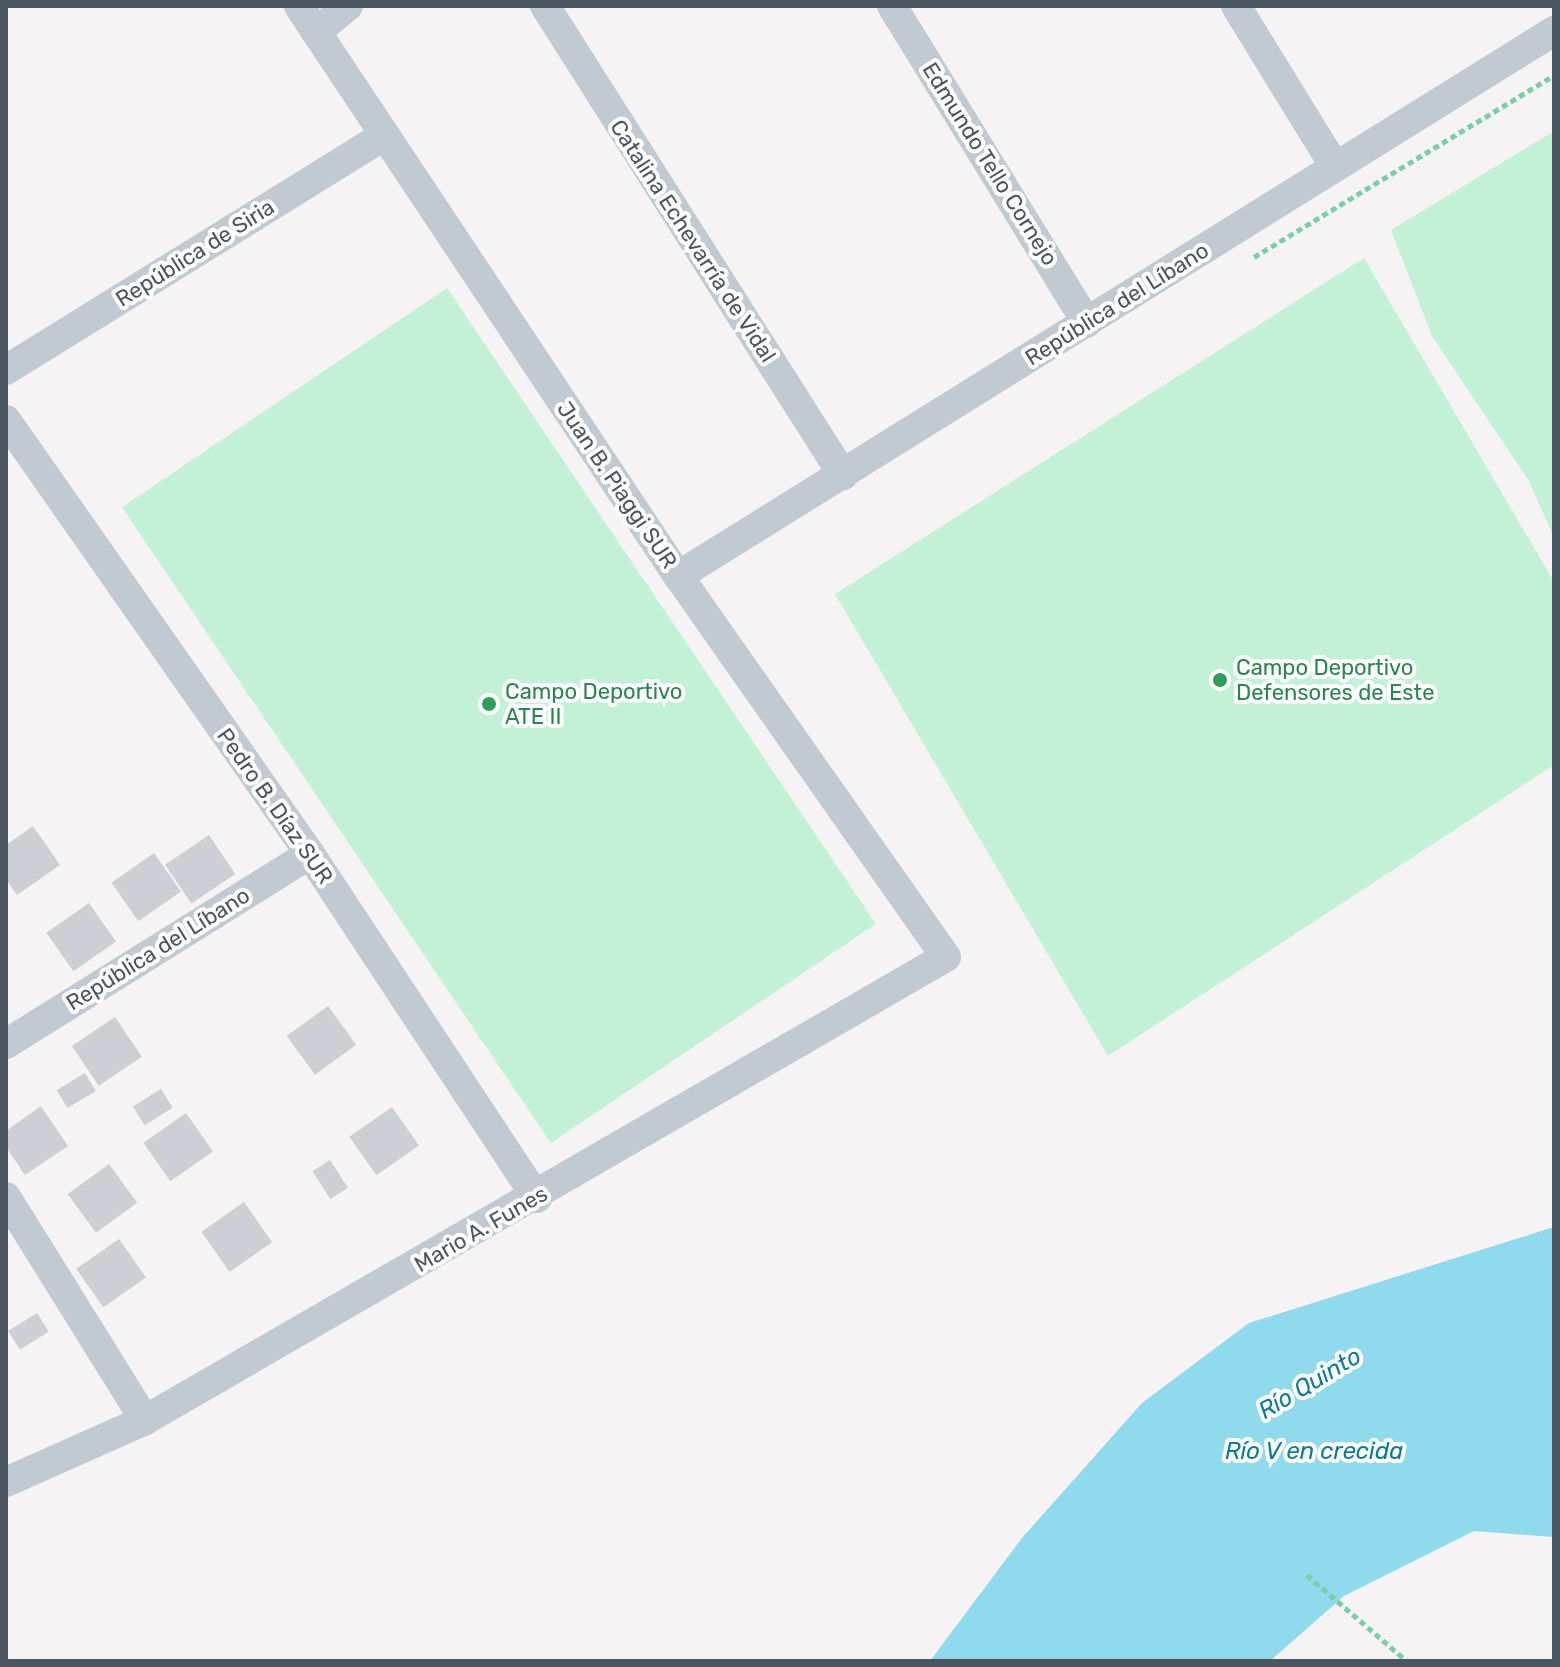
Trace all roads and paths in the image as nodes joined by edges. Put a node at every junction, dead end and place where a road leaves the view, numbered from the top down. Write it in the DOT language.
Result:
graph roads {
  1 [pos="299,6"];
  2 [pos="348,6"];
  3 [pos="545,6"];
  4 [pos="892,6"];
  5 [pos="1236,6"];
  6 [pos="1554,31"];
  7 [pos="316,32"];
  8 [pos="383,136"];
  9 [pos="1335,167"];
  10 [pos="1087,323"];
  11 [pos="6,370"];
  12 [pos="6,420"];
  13 [pos="843,475"];
  14 [pos="678,576"];
  15 [pos="310,854"];
  16 [pos="946,957"];
  17 [pos="6,1044"];
  18 [pos="6,1197"];
  19 [pos="537,1198"];
  20 [pos="145,1420"];
  21 [pos="6,1482"];
  22 [pos="1307,1575"];
  23 [pos="1407,1661"];
  1 -- 7 [label="street, Juan B. Piaggi SUR"];
  2 -- 7 [label="street"];
  3 -- 13 [label="street, Catalina Echevarría de Vidal"];
  4 -- 10 [label="street, Edmundo Tello Cornejo"];
  5 -- 9 [label="street"];
  6 -- 9 [label="street, República del Líbano"];
  7 -- 8 [label="street, Juan B. Piaggi SUR"];
  8 -- 11 [label="street, República de Siria"];
  8 -- 14 [label="street, Juan B. Piaggi SUR"];
  9 -- 10 [label="street, República del Líbano"];
  10 -- 13 [label="street, República del Líbano"];
  12 -- 15 [label="street, Pedro B. Díaz SUR"];
  13 -- 14 [label="street, República del Líbano"];
  14 -- 16 [label="street, Juan B. Piaggi SUR"];
  15 -- 17 [label="street, República del Líbano"];
  15 -- 19 [label="street, Pedro B. Díaz SUR"];
  16 -- 19 [label="street, Mario A. Funes"];
  18 -- 20 [label="street"];
  19 -- 20 [label="street, Mario A. Funes"];
  20 -- 21 [label="street, Mario A. Funes"];
  22 -- 23 [label="path"];
}
